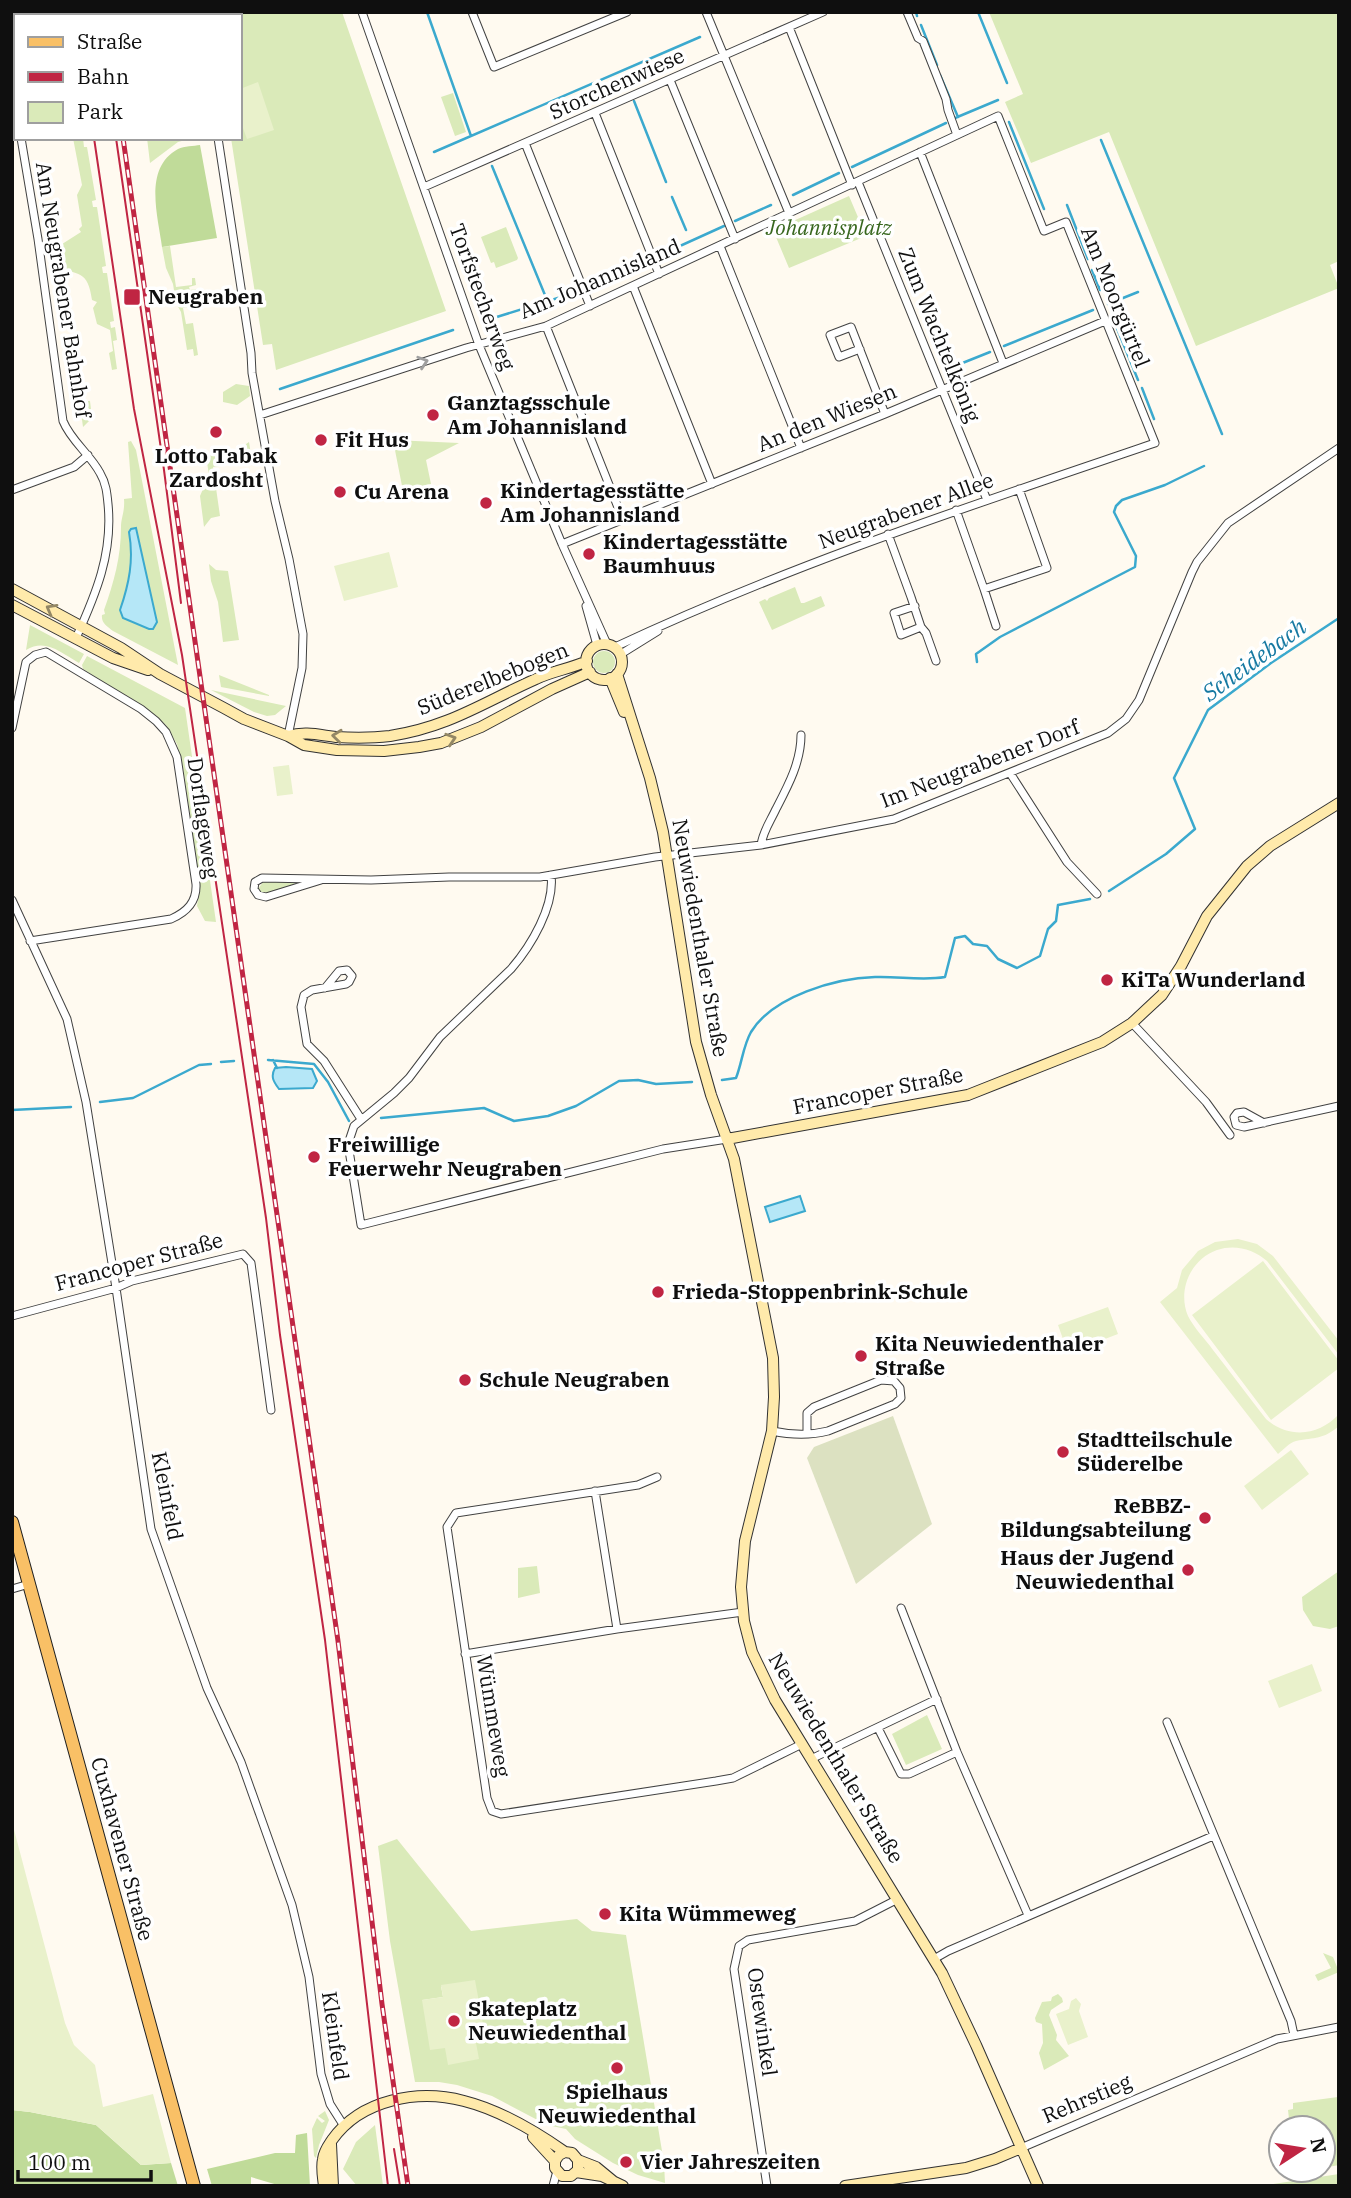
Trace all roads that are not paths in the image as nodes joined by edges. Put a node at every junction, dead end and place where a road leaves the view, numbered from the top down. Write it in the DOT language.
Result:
graph roads {
  1 [pos="362,12"];
  2 [pos="472,12"];
  3 [pos="627,12"];
  4 [pos="706,12"];
  5 [pos="823,12"];
  6 [pos="907,12"];
  7 [pos="789,27"];
  8 [pos="724,56"];
  9 [pos="670,80"];
  10 [pos="595,113"];
  11 [pos="957,135"];
  12 [pos="21,140"];
  13 [pos="218,140"];
  14 [pos="524,143"];
  15 [pos="920,152"];
  16 [pos="855,184"];
  17 [pos="424,187"];
  18 [pos="789,213"];
  19 [pos="736,239"];
  20 [pos="720,246"];
  21 [pos="659,274"];
  22 [pos="633,286"];
  23 [pos="590,306"];
  24 [pos="1105,321"];
  25 [pos="546,326"];
  26 [pos="479,345"];
  27 [pos="860,349"];
  28 [pos="1003,363"];
  29 [pos="942,390"];
  30 [pos="885,414"];
  31 [pos="260,415"];
  32 [pos="1155,443"];
  33 [pos="801,448"];
  34 [pos="1339,448"];
  35 [pos="88,455"];
  36 [pos="712,484"];
  37 [pos="1019,489"];
  38 [pos="12,490"];
  39 [pos="987,500"];
  40 [pos="956,510"];
  41 [pos="623,520"];
  42 [pos="888,534"];
  43 [pos="562,544"];
  44 [pos="12,589"];
  45 [pos="984,589"];
  46 [pos="12,605"];
  47 [pos="915,606"];
  48 [pos="81,626"];
  49 [pos="996,626"];
  50 [pos="922,627"];
  51 [pos="76,638"];
  52 [pos="610,648"];
  53 [pos="936,661"];
  54 [pos="588,666"];
  55 [pos="160,674"];
  56 [pos="614,676"];
  57 [pos="12,728"];
  58 [pos="801,735"];
  59 [pos="288,736"];
  60 [pos="1010,773"];
  61 [pos="1339,803"];
  62 [pos="761,845"];
  63 [pos="667,856"];
  64 [pos="551,875"];
  65 [pos="321,880"];
  66 [pos="1097,894"];
  67 [pos="12,900"];
  68 [pos="30,941"];
  69 [pos="325,988"];
  70 [pos="1132,1023"];
  71 [pos="1339,1106"];
  72 [pos="362,1119"];
  73 [pos="1264,1122"];
  74 [pos="1230,1135"];
  75 [pos="727,1139"];
  76 [pos="116,1288"];
  77 [pos="12,1316"];
  78 [pos="271,1410"];
  79 [pos="772,1430"];
  80 [pos="807,1434"];
  81 [pos="657,1477"];
  82 [pos="595,1491"];
  83 [pos="12,1522"];
  84 [pos="29,1584"];
  85 [pos="12,1588"];
  86 [pos="901,1608"];
  87 [pos="743,1612"];
  88 [pos="617,1629"];
  89 [pos="466,1654"];
  90 [pos="937,1699"];
  91 [pos="1167,1721"];
  92 [pos="878,1728"];
  93 [pos="802,1744"];
  94 [pos="957,1752"];
  95 [pos="811,1759"];
  96 [pos="1213,1836"];
  97 [pos="898,1899"];
  98 [pos="1028,1915"];
  99 [pos="934,1959"];
  100 [pos="1339,2027"];
  101 [pos="1294,2035"];
  102 [pos="344,2126"];
  103 [pos="527,2129"];
  104 [pos="331,2141"];
  105 [pos="1021,2148"];
  106 [pos="565,2152"];
  107 [pos="578,2160"];
  108 [pos="556,2166"];
  109 [pos="569,2178"];
  110 [pos="618,2183"];
  111 [pos="194,2186"];
  112 [pos="324,2186"];
  113 [pos="333,2186"];
  114 [pos="553,2186"];
  115 [pos="767,2186"];
  116 [pos="845,2186"];
  117 [pos="1038,2186"];
  1 -- 17 [label="street, Torfstecherweg"];
  2 -- 3 [label="street"];
  4 -- 8 [label="street"];
  5 -- 7 [label="street, Storchenwiese"];
  6 -- 11 [label="street"];
  7 -- 8 [label="street, Storchenwiese"];
  7 -- 16 [label="street, Zum Wachtelkönig"];
  8 -- 9 [label="street, Storchenwiese"];
  8 -- 18 [label="street"];
  9 -- 10 [label="street, Storchenwiese"];
  9 -- 19 [label="street"];
  10 -- 14 [label="street, Storchenwiese"];
  10 -- 21 [label="street"];
  11 -- 15 [label="street"];
  11 -- 24 [label="street, Am Moorgürtel"];
  12 -- 35 [label="street, Am Neugrabener Bahnhof"];
  13 -- 31 [label="street"];
  14 -- 17 [label="street, Storchenwiese"];
  14 -- 23 [label="street"];
  15 -- 16 [label="street"];
  15 -- 28 [label="street"];
  16 -- 18 [label="street"];
  16 -- 29 [label="street, Zum Wachtelkönig"];
  17 -- 26 [label="street, Torfstecherweg"];
  18 -- 19 [label="street, Am Johannisland"];
  19 -- 20 [label="street, Am Johannisland"];
  20 -- 21 [label="street, Am Johannisland"];
  20 -- 33 [label="street"];
  21 -- 22 [label="street, Am Johannisland"];
  22 -- 23 [label="street, Am Johannisland"];
  22 -- 36 [label="street"];
  23 -- 25 [label="street, Am Johannisland"];
  24 -- 28 [label="street, An den Wiesen"];
  24 -- 32 [label="street, Am Moorgürtel"];
  25 -- 26 [label="street, Am Johannisland"];
  25 -- 41 [label="street"];
  31 -- 26 [label="street, Am Johannisland, one-way"];
  26 -- 43 [label="street, Torfstecherweg"];
  27 -- 27 [label="street"];
  27 -- 30 [label="street"];
  28 -- 29 [label="street, An den Wiesen"];
  29 -- 30 [label="street, An den Wiesen"];
  29 -- 39 [label="street, Zum Wachtelkönig"];
  30 -- 33 [label="street, An den Wiesen"];
  31 -- 59 [label="street"];
  32 -- 37 [label="street, Neugrabener Allee"];
  33 -- 36 [label="street, An den Wiesen"];
  34 -- 60 [label="street, Im Neugrabener Dorf"];
  35 -- 38 [label="street"];
  35 -- 48 [label="street, Am Neugrabener Bahnhof"];
  36 -- 41 [label="street, An den Wiesen"];
  37 -- 39 [label="street, Neugrabener Allee"];
  37 -- 45 [label="street"];
  39 -- 40 [label="street, Neugrabener Allee"];
  40 -- 42 [label="street, Neugrabener Allee"];
  40 -- 45 [label="street"];
  41 -- 43 [label="street, An den Wiesen"];
  42 -- 47 [label="street"];
  42 -- 52 [label="street, Neugrabener Allee"];
  43 -- 52 [label="street, Torfstecherweg"];
  48 -- 44 [label="main road, Süderelbebogen, one-way"];
  45 -- 49 [label="street"];
  46 -- 51 [label="main road, Süderelbebogen"];
  47 -- 50 [label="street"];
  47 -- 50 [label="street"];
  48 -- 51 [label="street, Am Neugrabener Bahnhof"];
  48 -- 55 [label="main road, Süderelbebogen"];
  50 -- 53 [label="street"];
  51 -- 55 [label="main road, Süderelbebogen"];
  52 -- 54 [label="main road, Süderelbebogen"];
  52 -- 56 [label="main road"];
  54 -- 56 [label="main road, Süderelbebogen"];
  54 -- 59 [label="main road, Süderelbebogen, one-way"];
  59 -- 54 [label="main road, Süderelbebogen, one-way"];
  55 -- 59 [label="main road, Süderelbebogen"];
  56 -- 63 [label="main road, Neuwiedenthaler Straße"];
  57 -- 68 [label="street, Dorflageweg"];
  58 -- 62 [label="street"];
  60 -- 62 [label="street, Im Neugrabener Dorf"];
  60 -- 66 [label="street"];
  61 -- 70 [label="main road, Francoper Straße"];
  62 -- 63 [label="street, Im Neugrabener Dorf"];
  63 -- 64 [label="street, Im Neugrabener Dorf"];
  63 -- 75 [label="main road, Neuwiedenthaler Straße"];
  64 -- 65 [label="street, Im Neugrabener Dorf"];
  64 -- 72 [label="street"];
  65 -- 65 [label="street, Im Neugrabener Dorf"];
  67 -- 68 [label="street, Kleinfeld"];
  68 -- 76 [label="street, Kleinfeld"];
  69 -- 72 [label="street"];
  70 -- 74 [label="street"];
  70 -- 75 [label="main road, Francoper Straße"];
  71 -- 73 [label="street"];
  72 -- 75 [label="street, Francoper Straße"];
  75 -- 79 [label="main road, Neuwiedenthaler Straße"];
  76 -- 77 [label="street, Francoper Straße"];
  76 -- 78 [label="street, Francoper Straße"];
  76 -- 102 [label="street, Kleinfeld"];
  79 -- 80 [label="street"];
  79 -- 87 [label="main road, Neuwiedenthaler Straße"];
  80 -- 80 [label="street"];
  81 -- 82 [label="street, Wümmeweg"];
  82 -- 88 [label="street"];
  82 -- 89 [label="street, Wümmeweg"];
  83 -- 84 [label="main road, Cuxhavener Straße"];
  84 -- 85 [label="street"];
  84 -- 111 [label="main road, Cuxhavener Straße"];
  86 -- 90 [label="street"];
  87 -- 88 [label="street"];
  87 -- 93 [label="main road, Neuwiedenthaler Straße"];
  88 -- 89 [label="street"];
  89 -- 93 [label="street, Wümmeweg"];
  90 -- 92 [label="street"];
  90 -- 94 [label="street"];
  91 -- 96 [label="street"];
  92 -- 94 [label="street"];
  92 -- 95 [label="street"];
  93 -- 95 [label="main road, Neuwiedenthaler Straße"];
  94 -- 98 [label="street"];
  95 -- 97 [label="main road, Neuwiedenthaler Straße"];
  96 -- 98 [label="street"];
  96 -- 101 [label="street"];
  97 -- 99 [label="main road, Neuwiedenthaler Straße"];
  97 -- 115 [label="street, Ostewinkel"];
  98 -- 99 [label="street"];
  99 -- 105 [label="main road, Neuwiedenthaler Straße"];
  100 -- 101 [label="street, Rehrstieg"];
  101 -- 105 [label="street, Rehrstieg"];
  102 -- 103 [label="main road"];
  102 -- 104 [label="main road"];
  103 -- 106 [label="main road"];
  103 -- 108 [label="main road"];
  104 -- 112 [label="main road"];
  104 -- 113 [label="main road"];
  105 -- 116 [label="main road, Rehrstieg"];
  105 -- 117 [label="main road, Neuwiedenthaler Straße"];
  106 -- 107 [label="main road"];
  106 -- 108 [label="main road"];
  107 -- 109 [label="main road"];
  107 -- 110 [label="main road"];
  108 -- 109 [label="main road"];
  108 -- 114 [label="street"];
  109 -- 110 [label="main road"];
}
